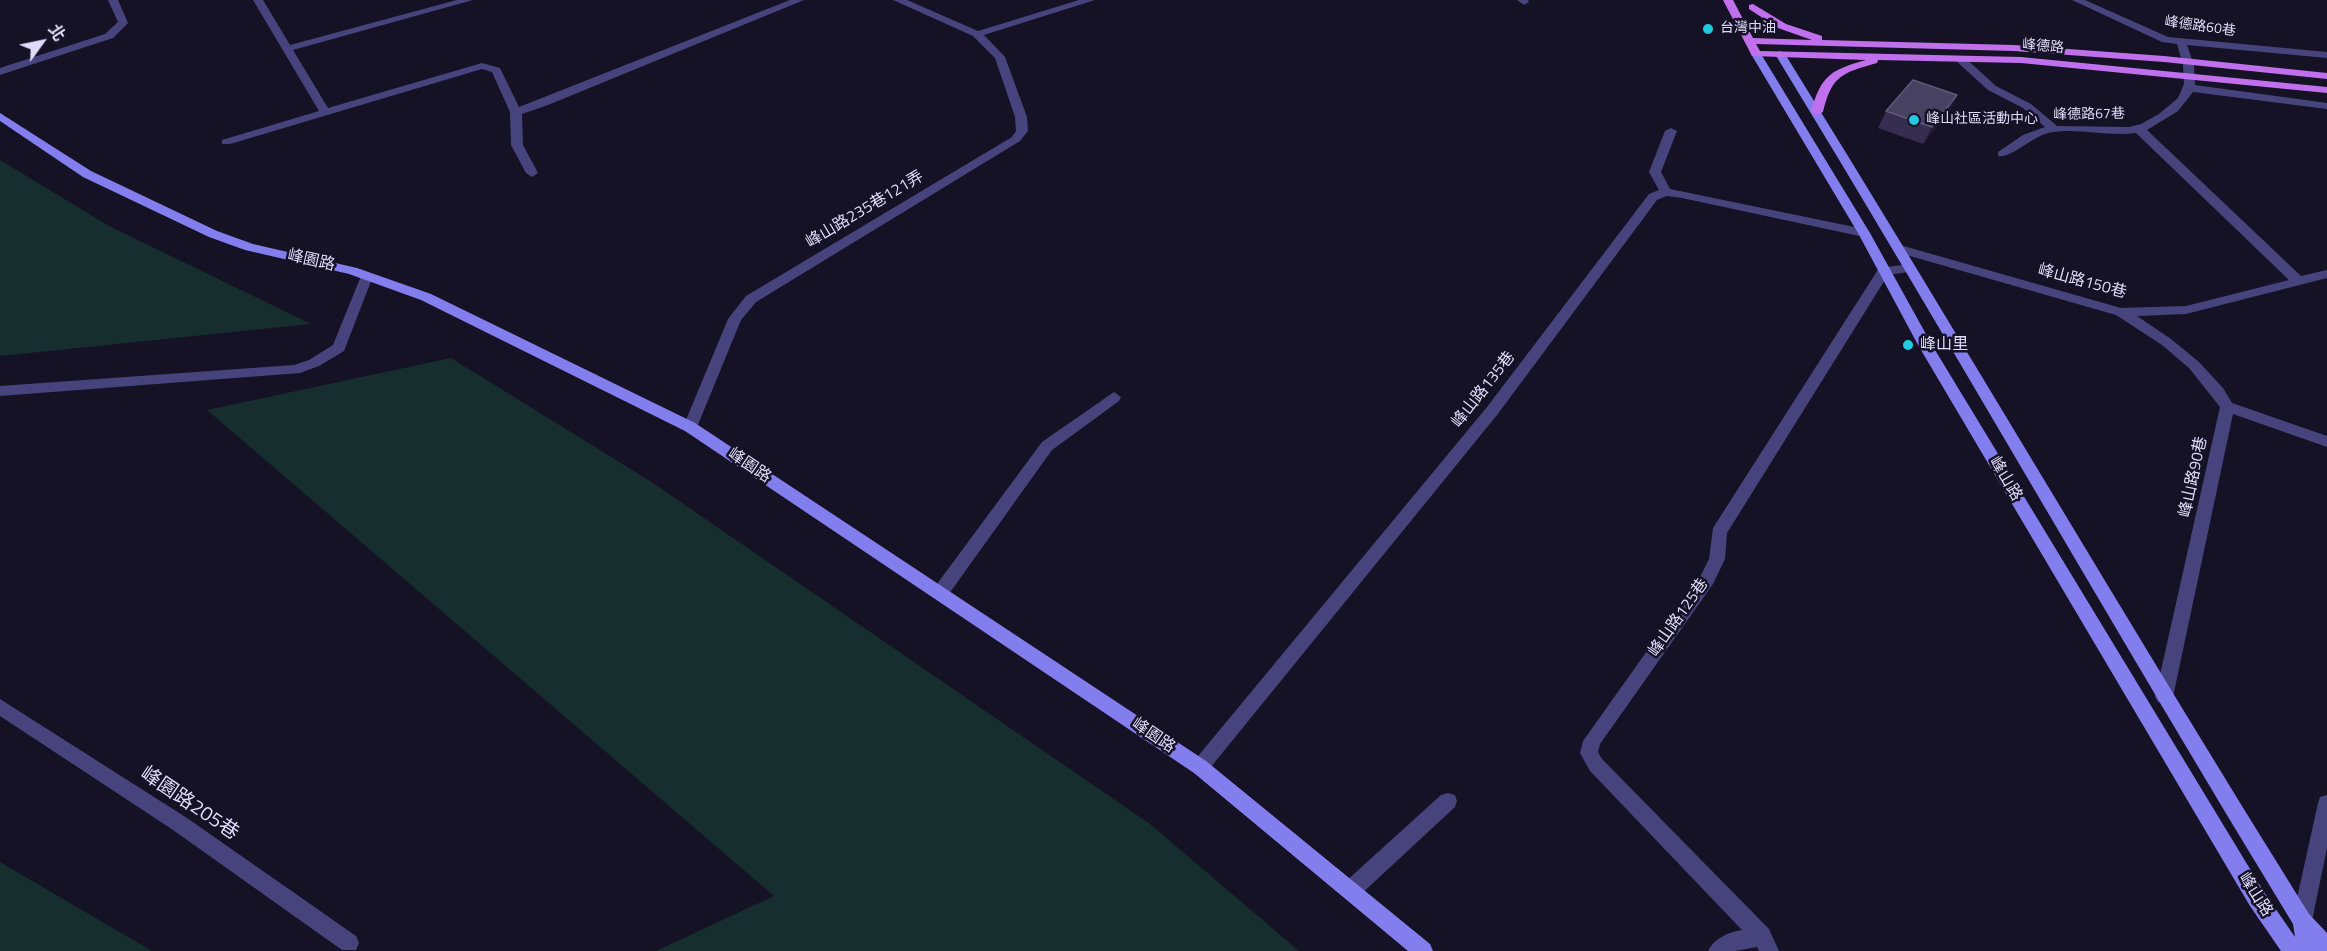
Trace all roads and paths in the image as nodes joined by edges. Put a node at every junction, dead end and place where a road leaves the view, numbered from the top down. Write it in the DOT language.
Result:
graph roads {
  1 [pos="112,0"];
  2 [pos="258,0"];
  3 [pos="468,0"];
  4 [pos="799,0"];
  5 [pos="898,0"];
  6 [pos="1090,0"];
  7 [pos="1728,0"];
  8 [pos="2081,0"];
  9 [pos="1751,3"];
  10 [pos="977,34"];
  11 [pos="2181,42"];
  12 [pos="1877,46"];
  13 [pos="1752,47"];
  14 [pos="1777,48"];
  15 [pos="287,49"];
  16 [pos="2327,55"];
  17 [pos="1887,57"];
  18 [pos="1959,58"];
  19 [pos="2189,61"];
  20 [pos="0,72"];
  21 [pos="2190,75"];
  22 [pos="2327,76"];
  23 [pos="2190,88"];
  24 [pos="2327,90"];
  25 [pos="2327,106"];
  26 [pos="325,112"];
  27 [pos="516,112"];
  28 [pos="1816,112"];
  29 [pos="0,117"];
  30 [pos="2054,129"];
  31 [pos="2139,129"];
  32 [pos="1671,131"];
  33 [pos="226,142"];
  34 [pos="2002,154"];
  35 [pos="532,174"];
  36 [pos="1666,192"];
  37 [pos="1864,233"];
  38 [pos="1900,249"];
  39 [pos="1910,268"];
  40 [pos="1884,271"];
  41 [pos="2327,274"];
  42 [pos="367,276"];
  43 [pos="2297,280"];
  44 [pos="2121,312"];
  45 [pos="0,391"];
  46 [pos="1114,397"];
  47 [pos="2227,407"];
  48 [pos="690,427"];
  49 [pos="2327,442"];
  50 [pos="940,593"];
  51 [pos="2164,697"];
  52 [pos="0,706"];
  53 [pos="1200,767"];
  54 [pos="1448,801"];
  55 [pos="2327,804"];
  56 [pos="1351,890"];
  57 [pos="2302,921"];
  58 [pos="349,943"];
  59 [pos="1766,944"];
  60 [pos="2327,948"];
  61 [pos="1423,951"];
  62 [pos="1718,951"];
  63 [pos="2293,951"];
  64 [pos="2308,951"];
  1 -- 20 [label="street"];
  2 -- 15 [label="street"];
  3 -- 15 [label="street"];
  4 -- 27 [label="street"];
  5 -- 10 [label="street"];
  6 -- 10 [label="street"];
  7 -- 13 [label="main road, 峰山路"];
  8 -- 11 [label="street, 峰德路60巷"];
  9 -- 12 [label="main road"];
  9 -- 14 [label="main road, 峰山路"];
  10 -- 48 [label="street, 峰山路235巷121弄"];
  11 -- 16 [label="street, 峰德路60巷"];
  11 -- 19 [label="street"];
  12 -- 14 [label="main road, 峰德路"];
  12 -- 19 [label="main road, 峰德路"];
  13 -- 14 [label="main road, 峰德路"];
  13 -- 37 [label="street, 峰山路"];
  14 -- 17 [label="main road, 峰德路"];
  14 -- 28 [label="street, 峰山路"];
  15 -- 26 [label="street"];
  17 -- 18 [label="main road, 峰德路"];
  17 -- 28 [label="main road"];
  18 -- 21 [label="main road, 峰德路"];
  18 -- 30 [label="street"];
  19 -- 21 [label="street"];
  19 -- 22 [label="main road, 峰德路"];
  21 -- 23 [label="street"];
  21 -- 24 [label="main road, 峰德路"];
  23 -- 25 [label="street"];
  23 -- 31 [label="street, 峰德路67巷"];
  26 -- 27 [label="street"];
  26 -- 33 [label="street"];
  27 -- 35 [label="street"];
  28 -- 38 [label="street, 峰山路"];
  29 -- 42 [label="street, 峰園路"];
  30 -- 31 [label="street, 峰德路67巷"];
  30 -- 34 [label="street, 峰德路67巷"];
  31 -- 43 [label="street"];
  32 -- 36 [label="street"];
  36 -- 37 [label="street"];
  36 -- 53 [label="street, 峰山路135巷"];
  37 -- 40 [label="street, 峰山路"];
  38 -- 39 [label="street, 峰山路"];
  38 -- 44 [label="street, 峰山路150巷"];
  39 -- 40 [label="street"];
  39 -- 51 [label="street, 峰山路"];
  40 -- 59 [label="street, 峰山路125巷"];
  40 -- 63 [label="street, 峰山路"];
  41 -- 43 [label="street, 峰山路150巷"];
  42 -- 45 [label="street"];
  42 -- 48 [label="street, 峰園路"];
  43 -- 44 [label="street, 峰山路150巷"];
  44 -- 47 [label="street"];
  46 -- 50 [label="street"];
  47 -- 49 [label="street"];
  47 -- 51 [label="street, 峰山路90巷"];
  48 -- 50 [label="street, 峰園路"];
  50 -- 53 [label="street, 峰園路"];
  51 -- 57 [label="street, 峰山路"];
  52 -- 58 [label="street, 峰園路205巷"];
  53 -- 56 [label="street, 峰園路"];
  54 -- 56 [label="street"];
  55 -- 57 [label="street"];
  56 -- 61 [label="street, 峰園路"];
  57 -- 60 [label="street"];
  57 -- 64 [label="street"];
  59 -- 62 [label="street"];
}
